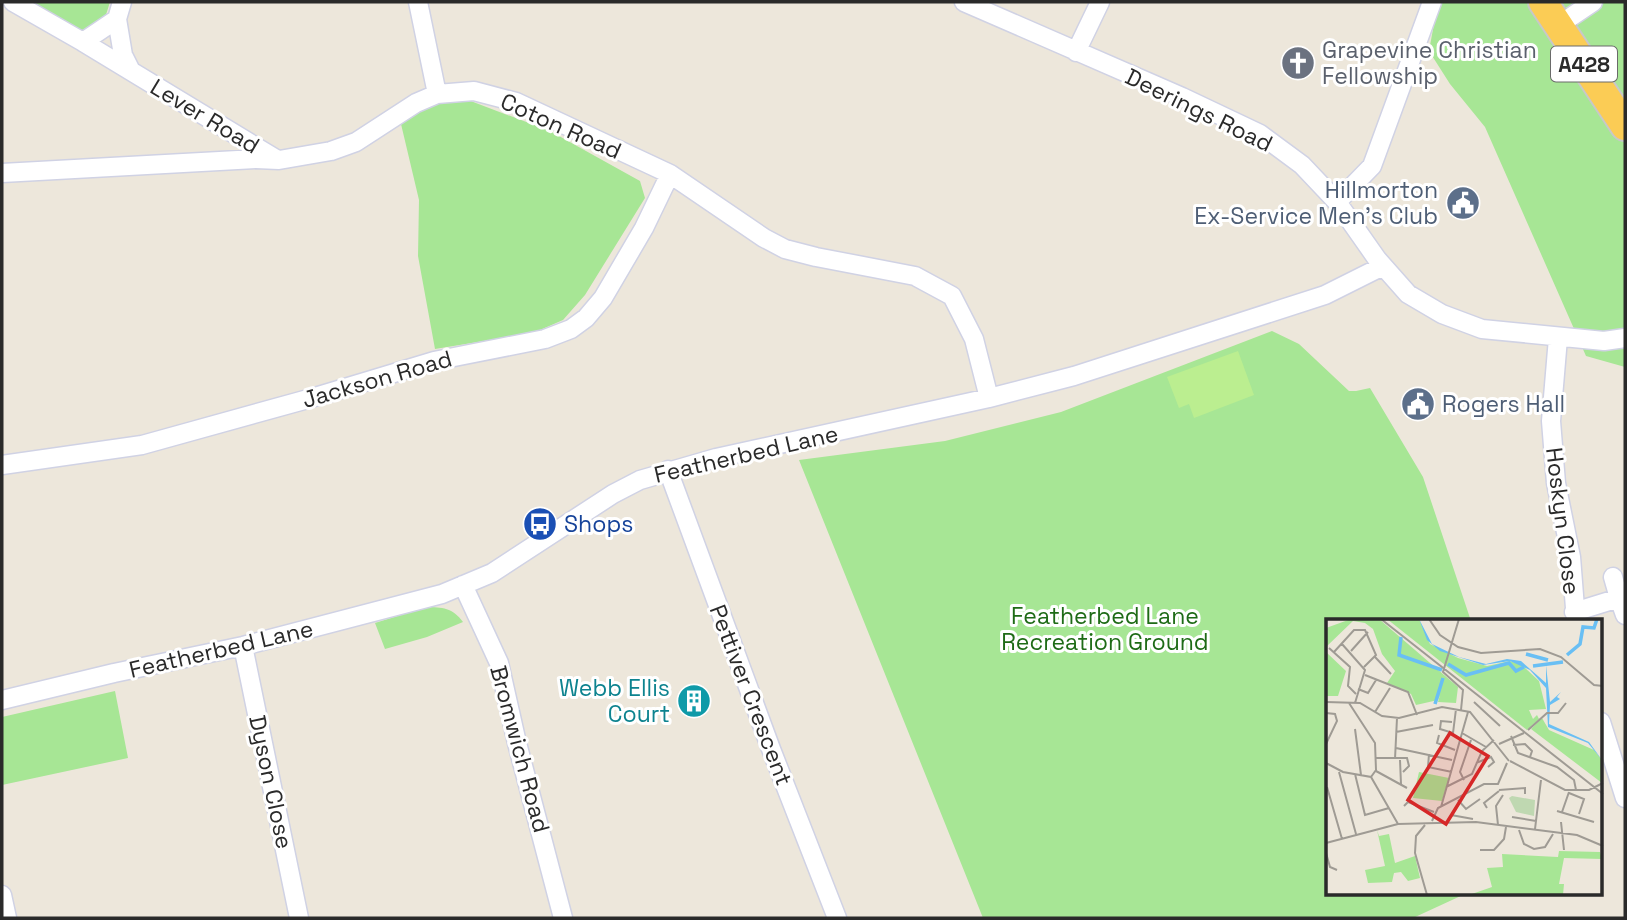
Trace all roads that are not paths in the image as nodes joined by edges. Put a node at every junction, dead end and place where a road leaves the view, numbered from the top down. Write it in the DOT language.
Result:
graph roads {
  1 [pos="13,2"];
  2 [pos="418,2"];
  3 [pos="964,2"];
  4 [pos="1100,2"];
  5 [pos="1544,2"];
  6 [pos="1593,2"];
  7 [pos="1428,7"];
  8 [pos="119,10"];
  9 [pos="1559,25"];
  10 [pos="83,42"];
  11 [pos="1076,52"];
  12 [pos="131,71"];
  13 [pos="437,94"];
  14 [pos="1625,126"];
  15 [pos="279,160"];
  16 [pos="2,173"];
  17 [pos="670,174"];
  18 [pos="1337,202"];
  19 [pos="1383,266"];
  20 [pos="1558,338"];
  21 [pos="1625,338"];
  22 [pos="989,398"];
  23 [pos="2,465"];
  24 [pos="668,471"];
  25 [pos="1613,577"];
  26 [pos="463,585"];
  27 [pos="1622,606"];
  28 [pos="1575,617"];
  29 [pos="243,646"];
  30 [pos="2,700"];
  31 [pos="1602,725"];
  32 [pos="1624,790"];
  33 [pos="2,895"];
  34 [pos="7,918"];
  35 [pos="299,918"];
  36 [pos="563,918"];
  37 [pos="837,918"];
  1 -- 10 [label="street, Lever Road"];
  2 -- 13 [label="street"];
  3 -- 11 [label="street, Deerings Road"];
  4 -- 11 [label="street"];
  5 -- 9 [label="highway, A428"];
  6 -- 9 [label="street"];
  7 -- 18 [label="street"];
  8 -- 10 [label="street, Lever Road"];
  8 -- 12 [label="street, Lever Road"];
  9 -- 14 [label="highway, A428"];
  10 -- 12 [label="street, Lever Road"];
  11 -- 18 [label="street, Deerings Road"];
  12 -- 15 [label="street, Lever Road"];
  13 -- 15 [label="street, Coton Road"];
  13 -- 17 [label="street, Coton Road"];
  15 -- 16 [label="street, Coton Road"];
  17 -- 22 [label="street, Coton Road"];
  17 -- 23 [label="street, Jackson Road"];
  18 -- 19 [label="street, Deerings Road"];
  19 -- 20 [label="street, Deerings Road"];
  19 -- 22 [label="street, Featherbed Lane"];
  20 -- 21 [label="street, Deerings Road"];
  20 -- 28 [label="street, Hoskyn Close"];
  22 -- 24 [label="street, Featherbed Lane"];
  24 -- 26 [label="street, Featherbed Lane"];
  24 -- 37 [label="street, Pettiver Crescent"];
  25 -- 27 [label="street"];
  26 -- 29 [label="street, Featherbed Lane"];
  26 -- 36 [label="street, Bromwich Road"];
  27 -- 28 [label="street"];
  29 -- 30 [label="street, Featherbed Lane"];
  29 -- 35 [label="street, Dyson Close"];
  31 -- 32 [label="street"];
  33 -- 34 [label="street"];
}
